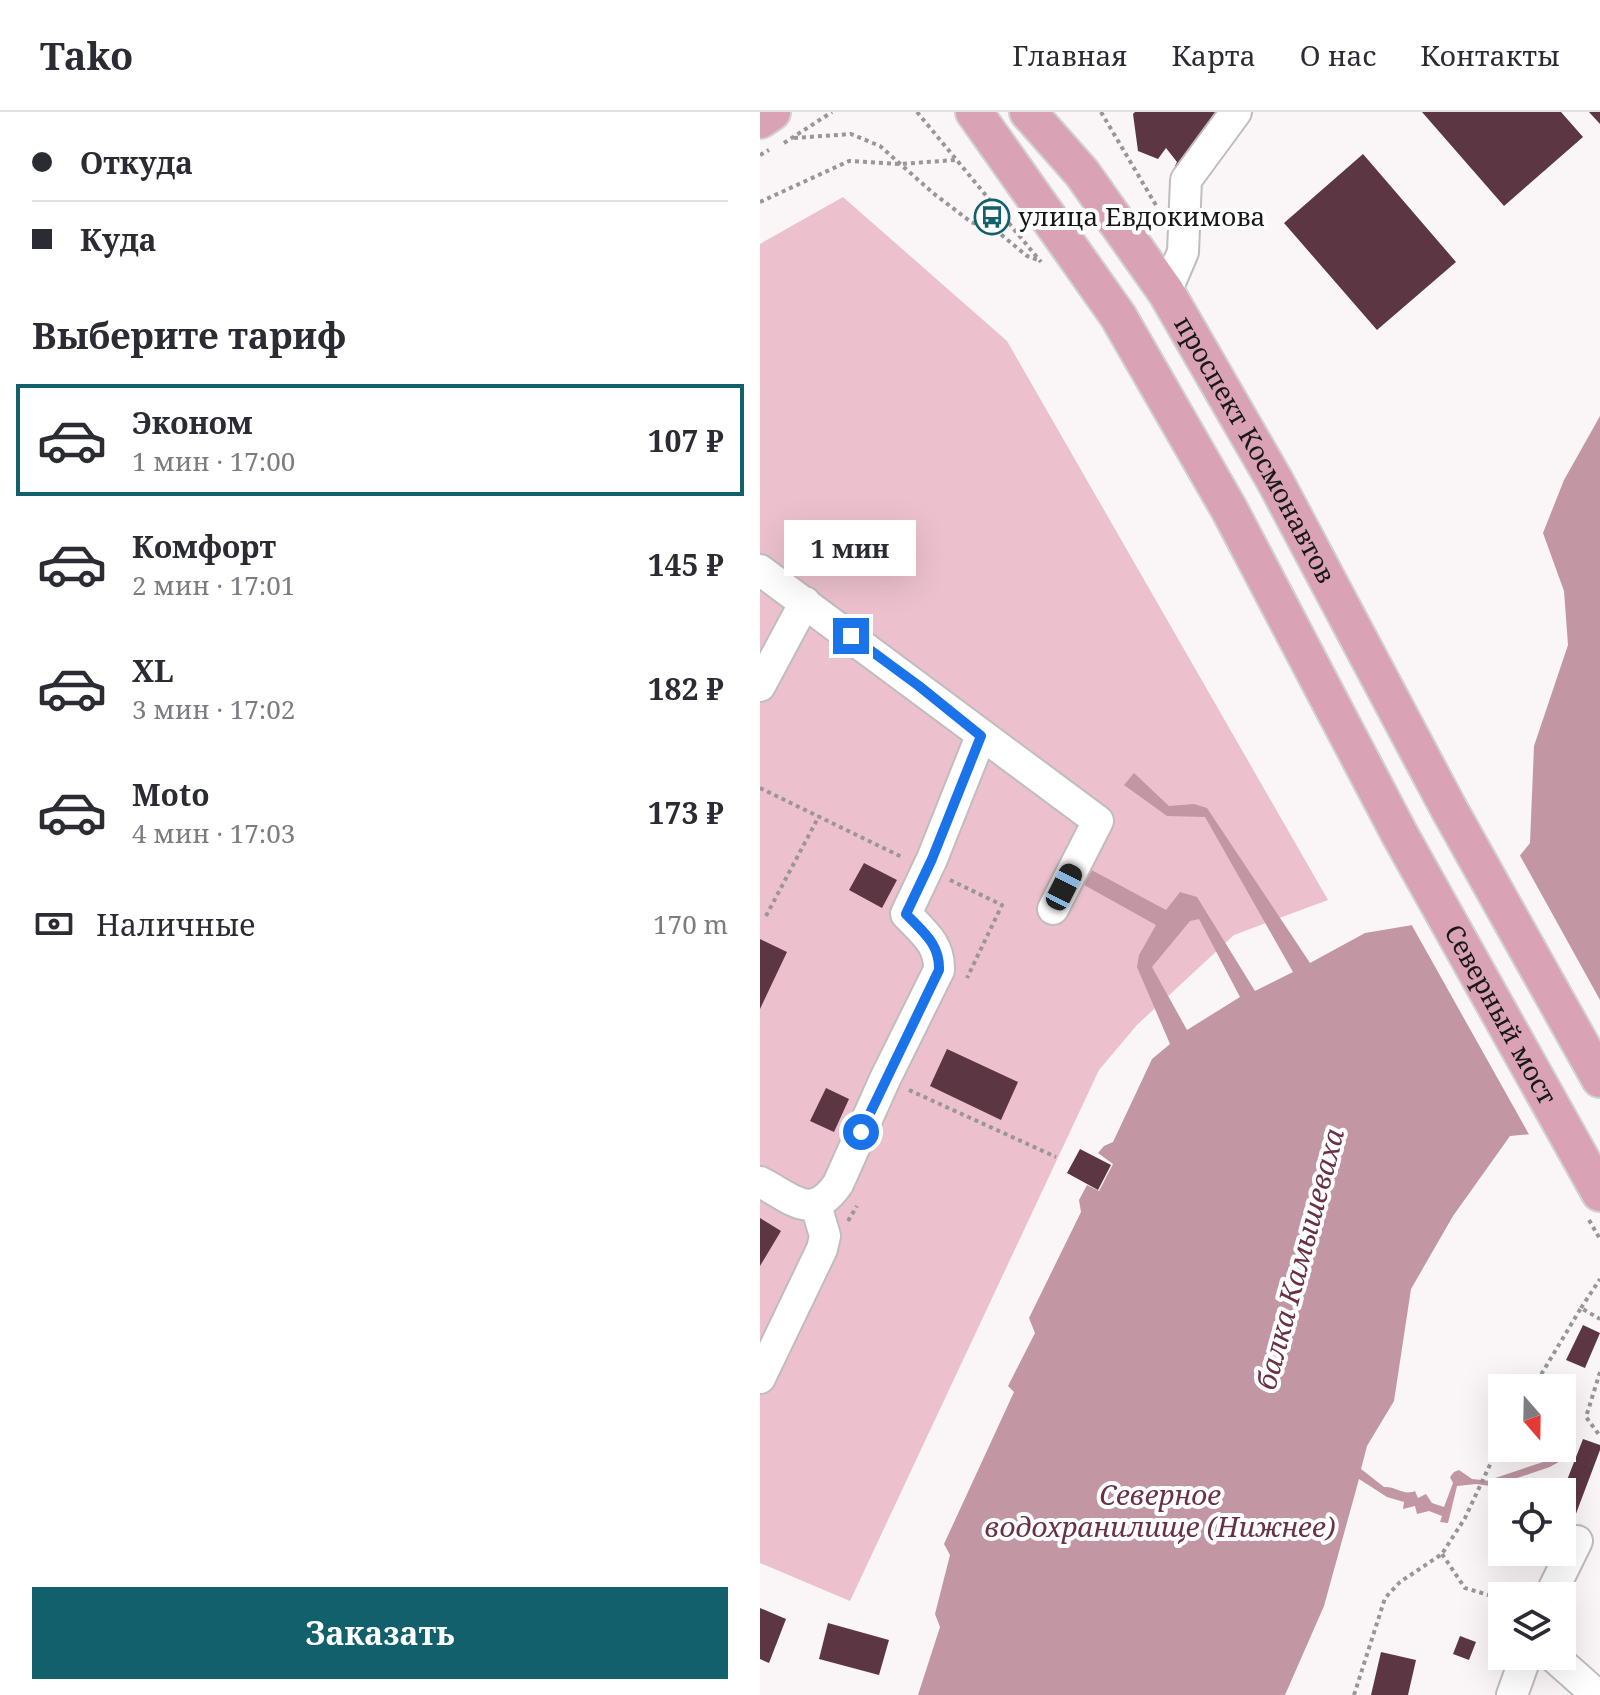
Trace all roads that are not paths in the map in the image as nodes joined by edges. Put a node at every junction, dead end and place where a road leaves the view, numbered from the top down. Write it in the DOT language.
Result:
graph roads {
  1 [pos="1028,112"];
  2 [pos="1236,112"];
  3 [pos="988,119"];
  4 [pos="1166,292"];
  5 [pos="760,570"];
  6 [pos="805,602"];
  7 [pos="760,686"];
  8 [pos="981,736"];
  9 [pos="1400,835"];
  10 [pos="1053,909"];
  11 [pos="1600,1079"];
  12 [pos="760,1182"];
  13 [pos="1600,1193"];
  14 [pos="816,1205"];
  15 [pos="760,1378"];
  16 [pos="1577,1541"];
  17 [pos="1557,1582"];
  18 [pos="1521,1670"];
  19 [pos="1569,1670"];
  20 [pos="1512,1695"];
  21 [pos="1597,1695"];
  1 -- 4 [label="main road, проспект Космонавтов"];
  2 -- 4 [label="lane"];
  3 -- 9 [label="main road, проспект Космонавтов"];
  4 -- 11 [label="main road, проспект Космонавтов"];
  5 -- 6 [label="lane"];
  6 -- 7 [label="lane"];
  6 -- 8 [label="lane"];
  8 -- 10 [label="lane"];
  8 -- 14 [label="lane"];
  9 -- 13 [label="main road, Северный мост"];
  12 -- 14 [label="lane"];
  14 -- 15 [label="lane"];
  16 -- 17 [label="lane"];
  18 -- 20 [label="lane"];
  19 -- 21 [label="lane"];
}
